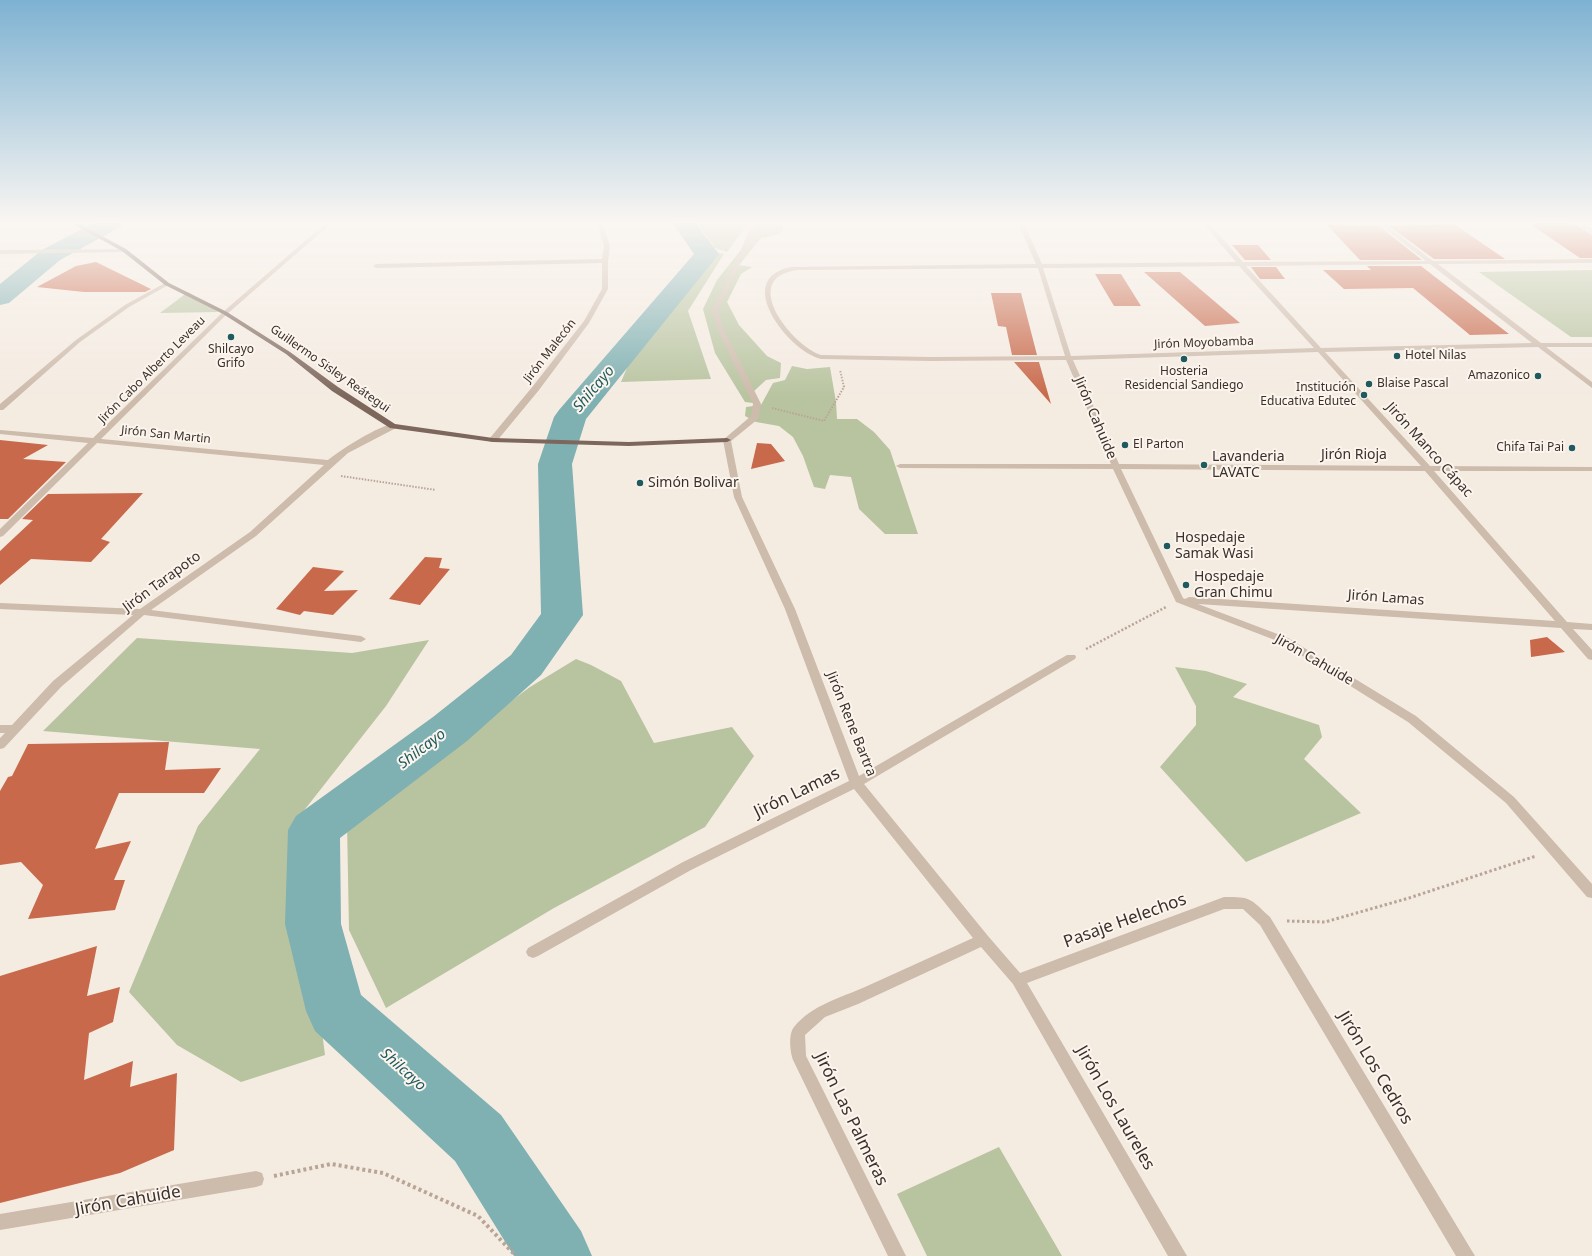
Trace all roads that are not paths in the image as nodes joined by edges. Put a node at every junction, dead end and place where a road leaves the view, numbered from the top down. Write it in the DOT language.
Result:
graph roads {
  1 [pos="161,280"];
  2 [pos="263,280"];
  3 [pos="606,280"];
  4 [pos="731,280"];
  5 [pos="771,280"];
  6 [pos="1044,280"];
  7 [pos="1255,280"];
  8 [pos="1454,280"];
  9 [pos="167,284"];
  10 [pos="225,313"];
  11 [pos="1540,345"];
  12 [pos="1592,345"];
  13 [pos="1319,350"];
  14 [pos="1069,359"];
  15 [pos="1592,386"];
  16 [pos="0,408"];
  17 [pos="393,426"];
  18 [pos="0,432"];
  19 [pos="493,440"];
  20 [pos="727,440"];
  21 [pos="96,441"];
  22 [pos="329,463"];
  23 [pos="900,466"];
  24 [pos="1116,466"];
  25 [pos="1428,469"];
  26 [pos="1592,469"];
  27 [pos="0,534"];
  28 [pos="1179,600"];
  29 [pos="0,606"];
  30 [pos="142,612"];
  31 [pos="1564,625"];
  32 [pos="1592,627"];
  33 [pos="360,639"];
  34 [pos="1071,657"];
  35 [pos="1592,657"];
  36 [pos="0,729"];
  37 [pos="15,729"];
  38 [pos="0,745"];
  39 [pos="856,783"];
  40 [pos="1592,893"];
  41 [pos="1246,903"];
  42 [pos="983,940"];
  43 [pos="533,952"];
  44 [pos="1018,980"];
  45 [pos="256,1179"];
  46 [pos="0,1222"];
  47 [pos="897,1256"];
  48 [pos="1178,1256"];
  49 [pos="1466,1256"];
  1 -- 9 [label="main road, Guillermo Sisley Reátegui"];
  2 -- 10 [label="street, Jirón Cabo Alberto Leveau"];
  3 -- 19 [label="street, Jirón Malecón"];
  4 -- 20 [label="street"];
  5 -- 14 [label="street, Jirón Moyobamba"];
  6 -- 14 [label="street, Jirón Cahuide"];
  7 -- 13 [label="street, Jirón Manco Cápac"];
  8 -- 11 [label="street"];
  9 -- 10 [label="main road, Guillermo Sisley Reátegui"];
  9 -- 16 [label="street"];
  10 -- 17 [label="main road, Guillermo Sisley Reátegui"];
  10 -- 21 [label="street, Jirón Cabo Alberto Leveau"];
  11 -- 12 [label="street, Jirón Moyobamba"];
  11 -- 13 [label="street, Jirón Moyobamba"];
  11 -- 15 [label="street"];
  13 -- 14 [label="street, Jirón Moyobamba"];
  13 -- 25 [label="street, Jirón Manco Cápac"];
  14 -- 24 [label="street, Jirón Cahuide"];
  17 -- 19 [label="main road, Guillermo Sisley Reátegui"];
  17 -- 22 [label="street, Jirón Tarapoto"];
  18 -- 21 [label="street, Jirón San Martin"];
  19 -- 20 [label="main road, Guillermo Sisley Reátegui"];
  20 -- 39 [label="street, Jirón Rene Bartra"];
  21 -- 22 [label="street, Jirón San Martin"];
  21 -- 27 [label="street, Jirón Cabo Alberto Leveau"];
  22 -- 30 [label="street, Jirón Tarapoto"];
  23 -- 24 [label="street, Jirón Rioja"];
  24 -- 25 [label="street, Jirón Rioja"];
  24 -- 28 [label="street, Jirón Cahuide"];
  25 -- 26 [label="street, Jirón Rioja"];
  25 -- 31 [label="street, Jirón Manco Cápac"];
  28 -- 31 [label="street, Jirón Lamas"];
  28 -- 40 [label="street, Jirón Cahuide"];
  29 -- 30 [label="street"];
  30 -- 33 [label="street"];
  30 -- 37 [label="street, Jirón Tarapoto"];
  31 -- 32 [label="street, Jirón Lamas"];
  31 -- 35 [label="street, Jirón Manco Cápac"];
  34 -- 39 [label="street, Jirón Lamas"];
  36 -- 37 [label="street"];
  37 -- 38 [label="street, Jirón Tarapoto"];
  39 -- 42 [label="street, Jirón Rene Bartra"];
  39 -- 43 [label="street, Jirón Lamas"];
  41 -- 44 [label="street, Pasaje Helechos"];
  41 -- 49 [label="street, Jirón Los Cedros"];
  42 -- 44 [label="street, Jirón Rene Bartra"];
  42 -- 47 [label="street, Jirón Las Palmeras"];
  44 -- 48 [label="street, Jirón Los Laureles"];
  45 -- 46 [label="street, Jirón Cahuide"];
}
